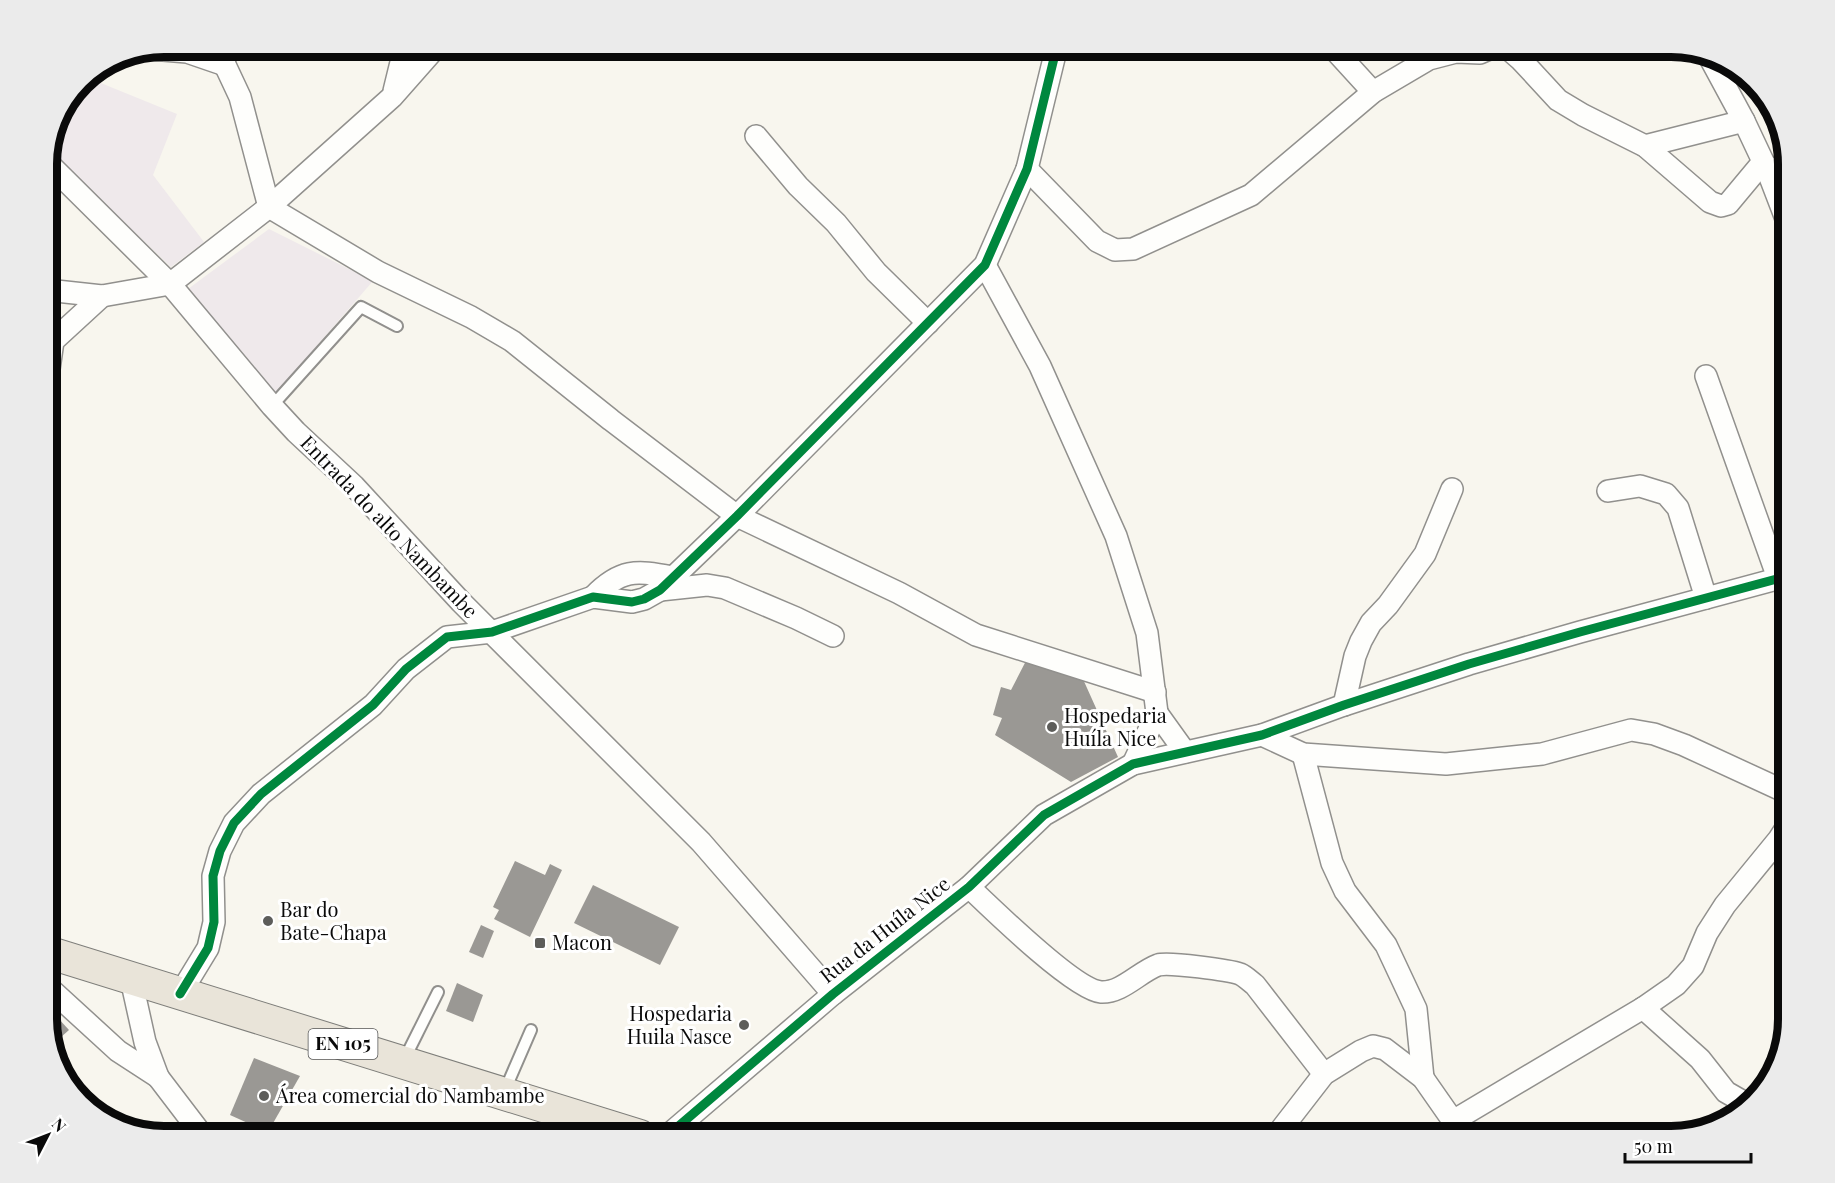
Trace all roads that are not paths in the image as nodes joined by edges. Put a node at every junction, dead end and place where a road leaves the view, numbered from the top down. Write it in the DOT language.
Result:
graph roads {
  1 [pos="223,57"];
  2 [pos="402,57"];
  3 [pos="427,57"];
  4 [pos="1054,57"];
  5 [pos="1341,57"];
  6 [pos="1434,57"];
  7 [pos="1518,57"];
  8 [pos="1715,67"];
  9 [pos="1373,92"];
  10 [pos="392,98"];
  11 [pos="1744,121"];
  12 [pos="756,136"];
  13 [pos="1645,146"];
  14 [pos="1778,165"];
  15 [pos="1766,167"];
  16 [pos="1027,169"];
  17 [pos="57,172"];
  18 [pos="1778,198"];
  19 [pos="269,207"];
  20 [pos="985,265"];
  21 [pos="170,284"];
  22 [pos="57,291"];
  23 [pos="102,297"];
  24 [pos="928,323"];
  25 [pos="397,326"];
  26 [pos="57,331"];
  27 [pos="1706,376"];
  28 [pos="272,406"];
  29 [pos="1452,489"];
  30 [pos="1608,491"];
  31 [pos="737,516"];
  32 [pos="1778,564"];
  33 [pos="1778,578"];
  34 [pos="666,584"];
  35 [pos="1706,598"];
  36 [pos="461,602"];
  37 [pos="492,632"];
  38 [pos="833,636"];
  39 [pos="447,638"];
  40 [pos="1156,703"];
  41 [pos="1344,705"];
  42 [pos="1262,735"];
  43 [pos="1185,752"];
  44 [pos="1303,754"];
  45 [pos="1133,764"];
  46 [pos="1778,786"];
  47 [pos="1778,840"];
  48 [pos="969,887"];
  49 [pos="57,955"];
  50 [pos="131,978"];
  51 [pos="438,992"];
  52 [pos="180,994"];
  53 [pos="833,994"];
  54 [pos="57,995"];
  55 [pos="1643,1008"];
  56 [pos="531,1030"];
  57 [pos="403,1063"];
  58 [pos="1324,1074"];
  59 [pos="158,1077"];
  60 [pos="1423,1078"];
  61 [pos="1726,1092"];
  62 [pos="503,1094"];
  63 [pos="1740,1100"];
  64 [pos="1731,1107"];
  65 [pos="195,1126"];
  66 [pos="605,1126"];
  67 [pos="680,1126"];
  68 [pos="1284,1126"];
  69 [pos="1454,1126"];
  70 [pos="1461,1126"];
  1 -- 19 [label="street"];
  2 -- 10 [label="street"];
  3 -- 10 [label="street"];
  4 -- 16 [label="street"];
  5 -- 9 [label="street"];
  6 -- 9 [label="street"];
  7 -- 13 [label="street"];
  8 -- 11 [label="street"];
  9 -- 16 [label="street"];
  10 -- 19 [label="street"];
  11 -- 13 [label="street"];
  11 -- 15 [label="street"];
  12 -- 24 [label="street"];
  13 -- 15 [label="street"];
  14 -- 15 [label="street"];
  15 -- 18 [label="street"];
  16 -- 20 [label="street"];
  17 -- 21 [label="street, Entrada do alto Nambambe"];
  19 -- 21 [label="street"];
  19 -- 31 [label="street"];
  20 -- 24 [label="street"];
  20 -- 40 [label="street"];
  21 -- 23 [label="street"];
  21 -- 28 [label="street, Entrada do alto Nambambe"];
  22 -- 23 [label="street"];
  23 -- 26 [label="street"];
  24 -- 31 [label="street"];
  25 -- 28 [label="lane"];
  27 -- 32 [label="street"];
  28 -- 36 [label="street, Entrada do alto Nambambe"];
  29 -- 41 [label="street"];
  30 -- 35 [label="street"];
  31 -- 34 [label="street"];
  31 -- 40 [label="street"];
  33 -- 35 [label="street, Rua da Huíla Nice"];
  34 -- 37 [label="street"];
  34 -- 38 [label="street"];
  35 -- 41 [label="street, Rua da Huíla Nice"];
  36 -- 37 [label="street, Entrada do alto Nambambe"];
  36 -- 39 [label="street"];
  37 -- 39 [label="street"];
  37 -- 53 [label="street, Entrada do alto Nambambe"];
  39 -- 52 [label="street"];
  40 -- 43 [label="street"];
  40 -- 45 [label="street"];
  41 -- 42 [label="street, Rua da Huíla Nice"];
  42 -- 43 [label="street, Rua da Huíla Nice"];
  42 -- 44 [label="street"];
  43 -- 45 [label="street, Rua da Huíla Nice"];
  44 -- 46 [label="street"];
  44 -- 60 [label="street"];
  45 -- 48 [label="street, Rua da Huíla Nice"];
  47 -- 55 [label="street"];
  48 -- 53 [label="street, Rua da Huíla Nice"];
  48 -- 58 [label="street"];
  49 -- 50 [label="main road, EN 105"];
  50 -- 52 [label="main road, EN 105"];
  50 -- 59 [label="street"];
  51 -- 57 [label="lane"];
  52 -- 57 [label="main road, EN 105"];
  53 -- 67 [label="street, Rua da Huíla Nice"];
  54 -- 59 [label="street"];
  55 -- 61 [label="street"];
  55 -- 70 [label="street"];
  56 -- 62 [label="lane"];
  57 -- 62 [label="main road, EN 105"];
  58 -- 60 [label="street"];
  58 -- 68 [label="street"];
  59 -- 65 [label="street"];
  60 -- 69 [label="street"];
  61 -- 63 [label="street"];
  61 -- 64 [label="street"];
  62 -- 66 [label="main road, EN 105"];
}
